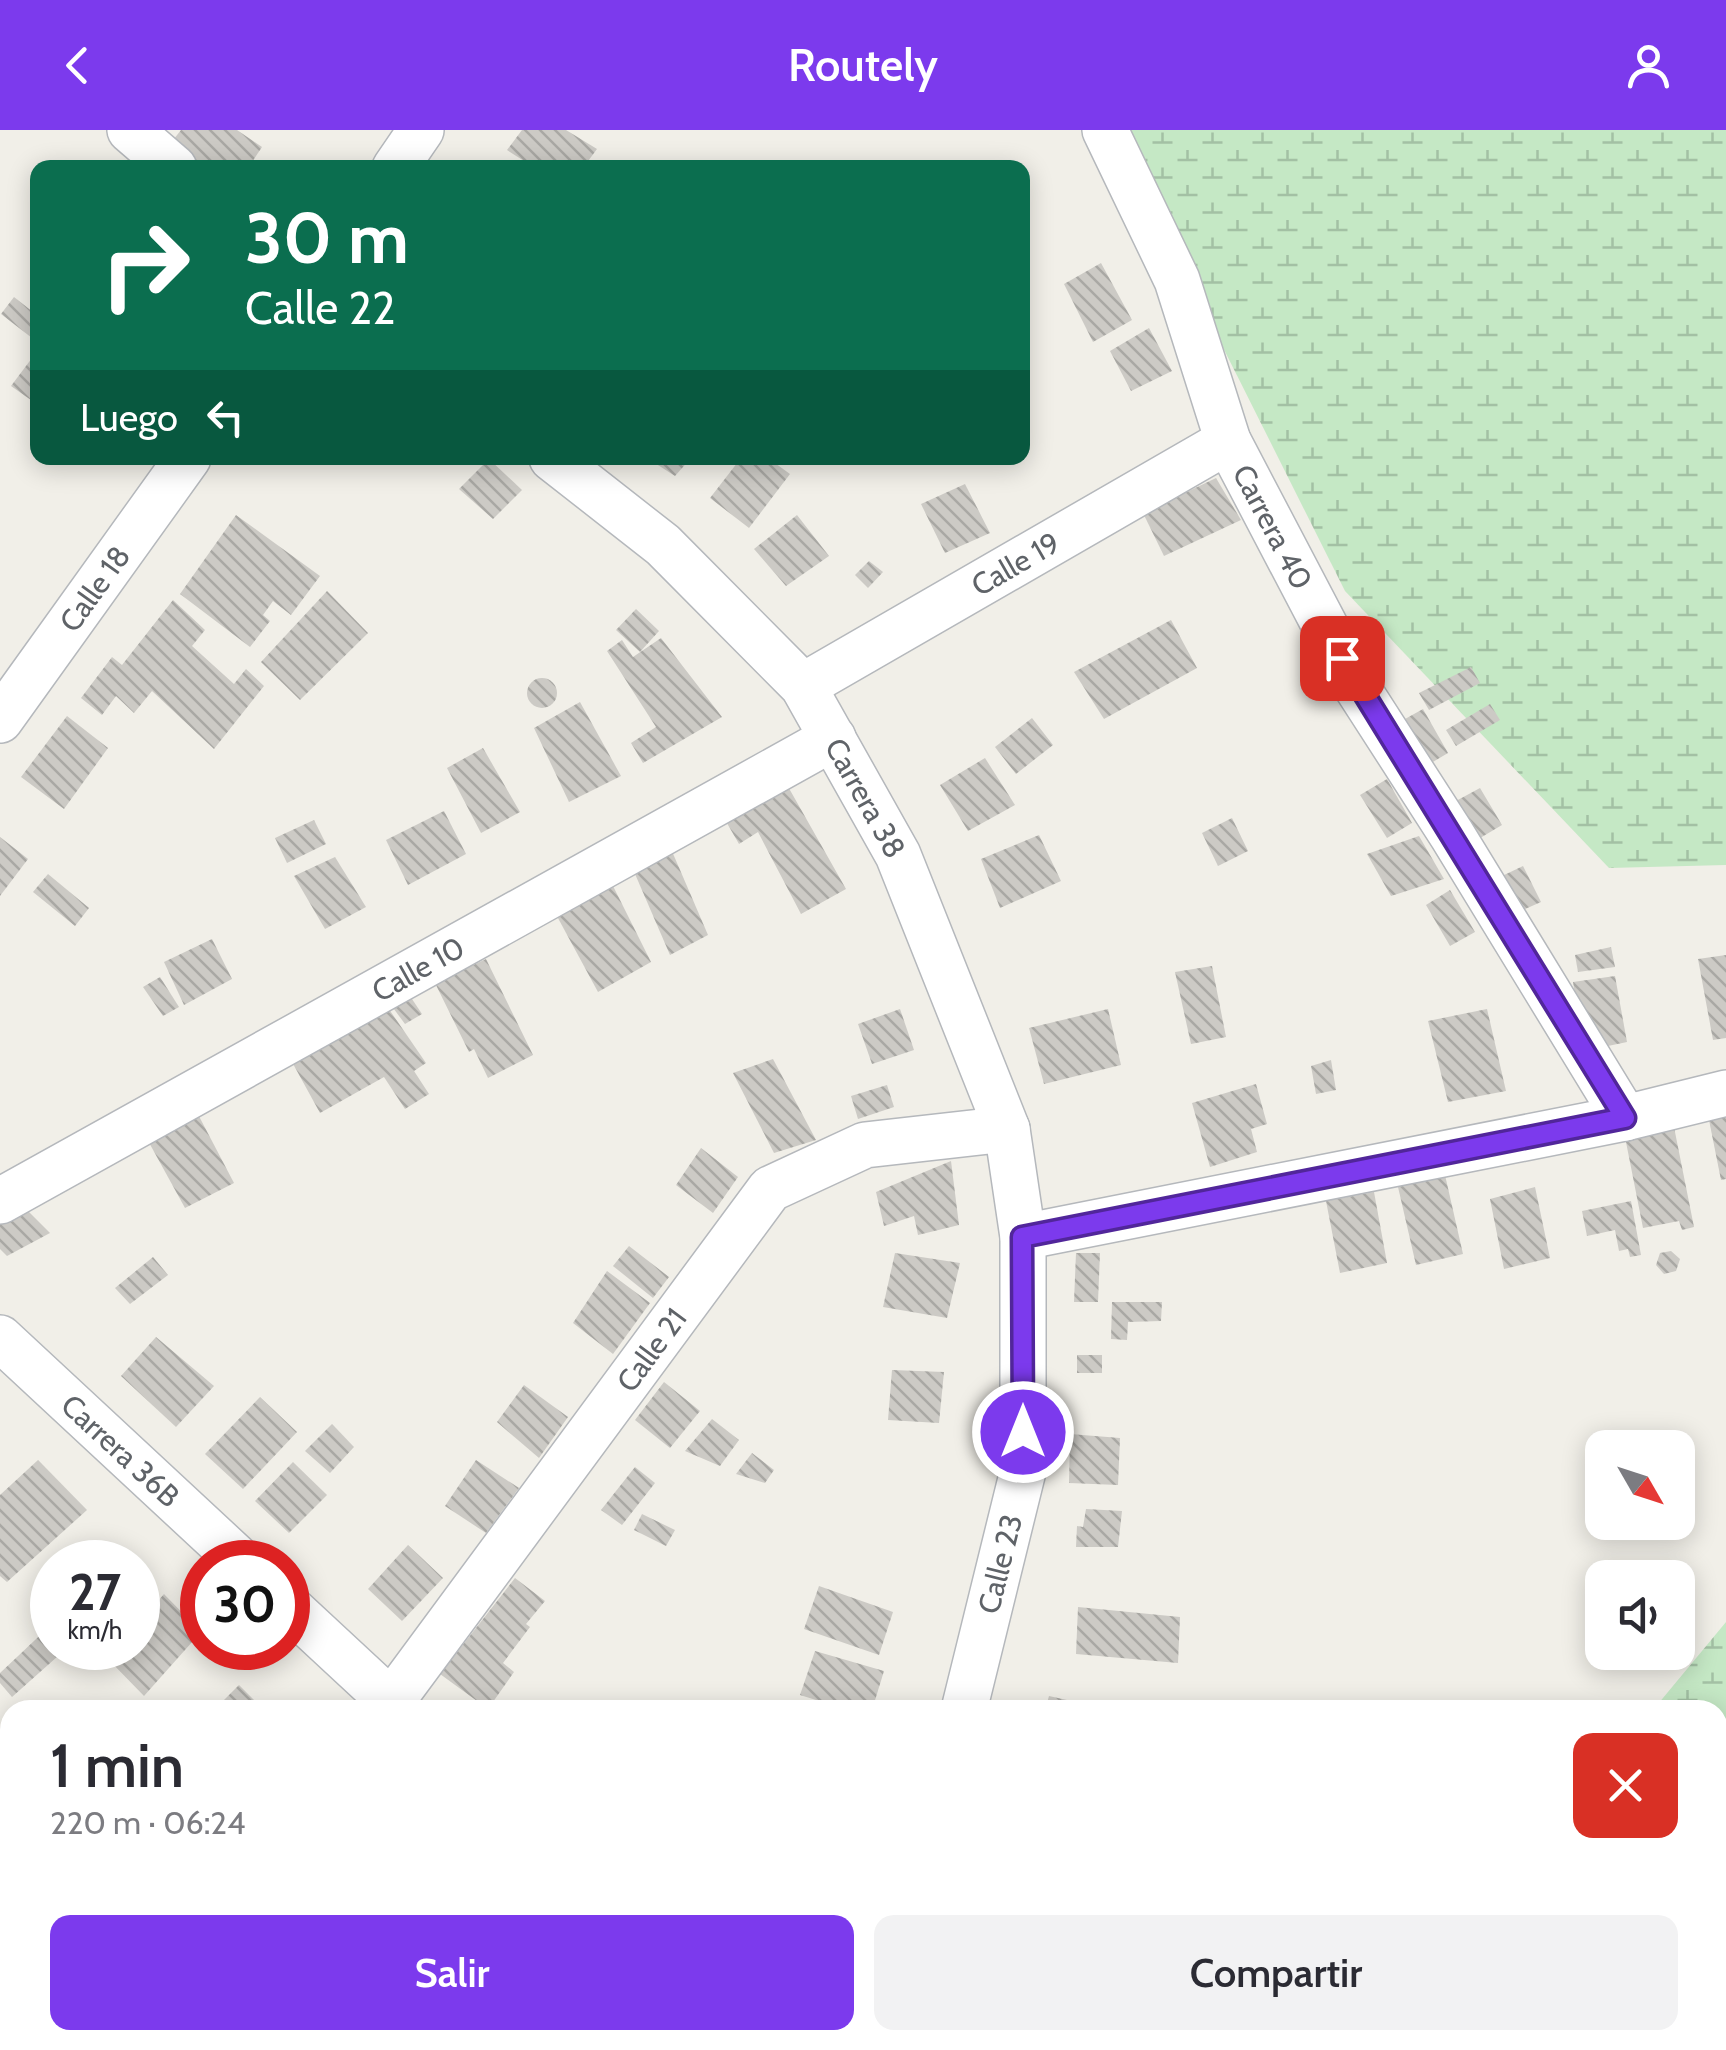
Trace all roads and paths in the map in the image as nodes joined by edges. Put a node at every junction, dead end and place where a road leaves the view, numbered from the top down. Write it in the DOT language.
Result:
graph roads {
  1 [pos="130,130"];
  2 [pos="421,130"];
  3 [pos="1105,130"];
  4 [pos="165,160"];
  5 [pos="400,160"];
  6 [pos="1228,440"];
  7 [pos="183,465"];
  8 [pos="561,465"];
  9 [pos="804,686"];
  10 [pos="0,720"];
  11 [pos="833,738"];
  12 [pos="1726,1094"];
  13 [pos="1625,1118"];
  14 [pos="1007,1129"];
  15 [pos="0,1201"];
  16 [pos="1022,1237"];
  17 [pos="0,1338"];
  18 [pos="217,1540"];
  19 [pos="310,1628"];
  20 [pos="384,1700"];
  21 [pos="398,1700"];
  22 [pos="966,1700"];
  1 -- 4 [label="street"];
  2 -- 5 [label="street"];
  3 -- 6 [label="street, Carrera 40"];
  6 -- 9 [label="street, Calle 19"];
  6 -- 13 [label="street, Carrera 40"];
  7 -- 10 [label="street, Calle 18"];
  8 -- 9 [label="street, Carrera 38"];
  9 -- 11 [label="street, Carrera 38"];
  11 -- 14 [label="street, Carrera 38"];
  11 -- 15 [label="street, Calle 10"];
  12 -- 13 [label="street"];
  13 -- 16 [label="street"];
  14 -- 16 [label="street, Carrera 38"];
  14 -- 21 [label="street, Calle 21"];
  16 -- 22 [label="street, Calle 23"];
  17 -- 18 [label="street, Carrera 36B"];
  19 -- 20 [label="street"];
}
